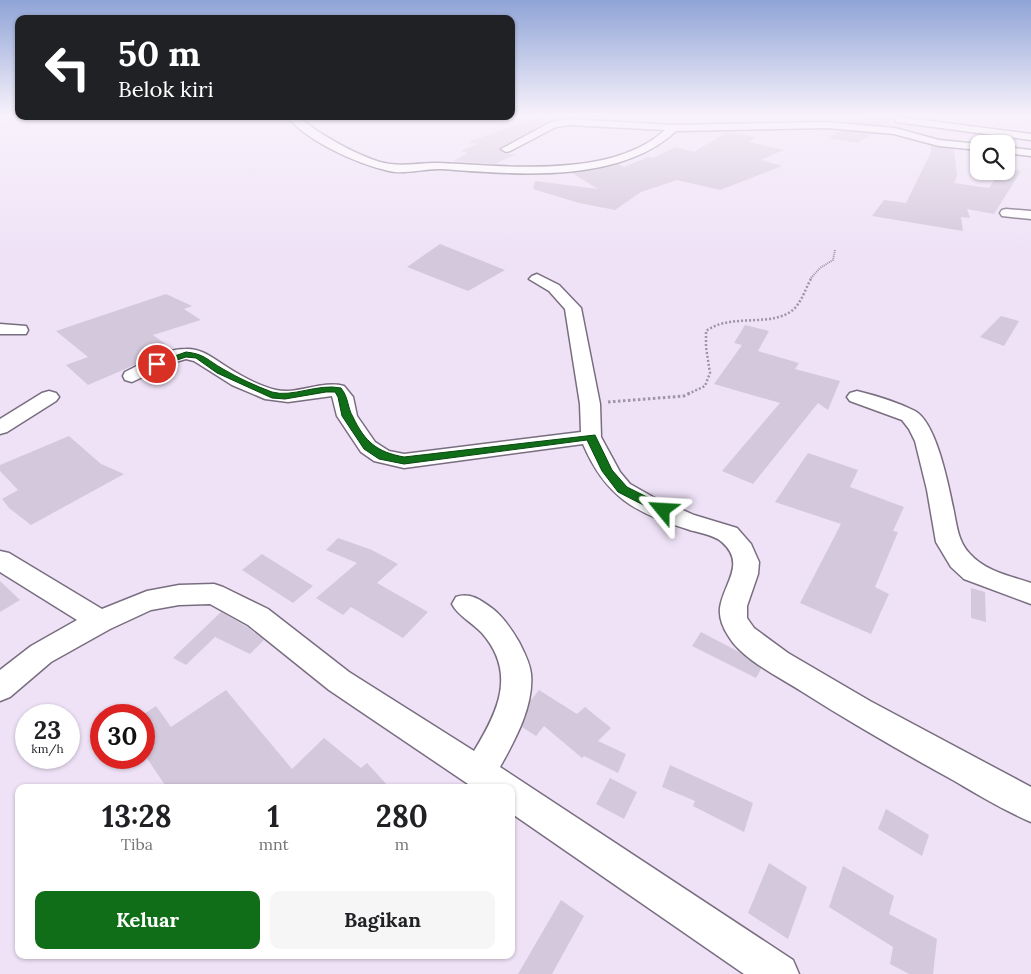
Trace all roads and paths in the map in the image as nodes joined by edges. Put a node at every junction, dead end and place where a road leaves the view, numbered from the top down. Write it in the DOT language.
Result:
graph roads {
  1 [pos="368,160"];
  2 [pos="607,160"];
  3 [pos="1006,213"];
  4 [pos="1031,215"];
  5 [pos="835,250"];
  6 [pos="536,279"];
  7 [pos="0,329"];
  8 [pos="20,330"];
  9 [pos="132,376"];
  10 [pos="857,397"];
  11 [pos="49,398"];
  12 [pos="590,404"];
  13 [pos="0,428"];
  14 [pos="591,437"];
  15 [pos="0,560"];
  16 [pos="1031,594"];
  17 [pos="464,604"];
  18 [pos="100,621"];
  19 [pos="0,688"];
  20 [pos="479,772"];
  21 [pos="497,784"];
  22 [pos="515,796"];
  23 [pos="1031,805"];
  24 [pos="779,974"];
  1 -- 2 [label="street"];
  3 -- 4 [label="street"];
  5 -- 12 [label="path"];
  6 -- 12 [label="street"];
  7 -- 8 [label="street"];
  9 -- 14 [label="street"];
  10 -- 16 [label="street"];
  11 -- 13 [label="street"];
  12 -- 14 [label="street"];
  14 -- 23 [label="street"];
  15 -- 18 [label="street"];
  17 -- 20 [label="street"];
  18 -- 19 [label="street"];
  18 -- 20 [label="street"];
  20 -- 21 [label="street"];
  22 -- 24 [label="street"];
}
